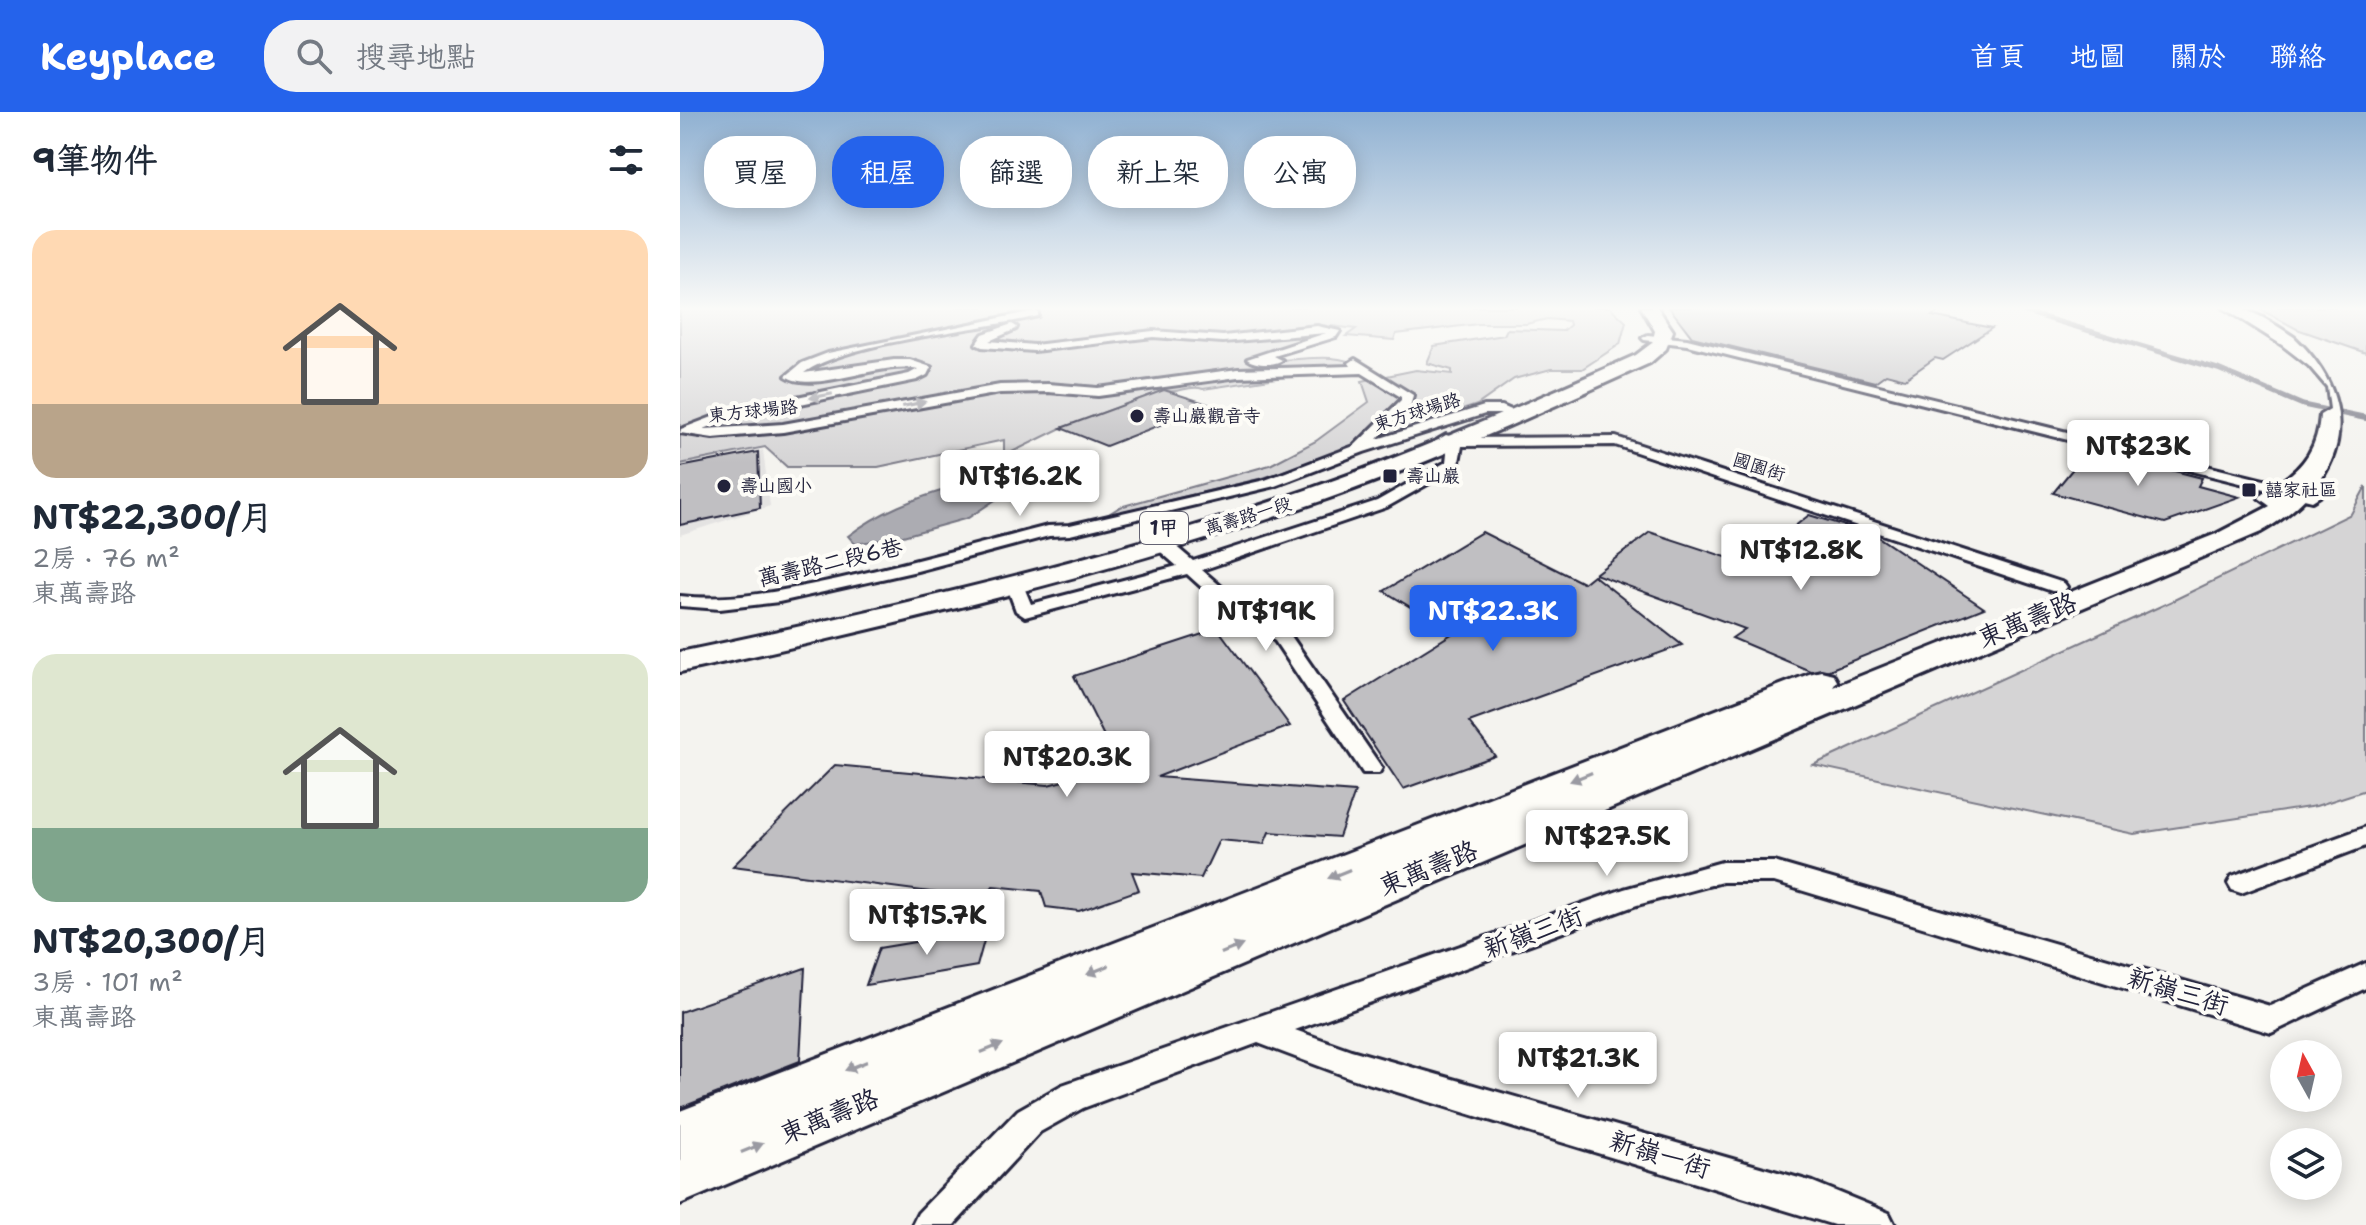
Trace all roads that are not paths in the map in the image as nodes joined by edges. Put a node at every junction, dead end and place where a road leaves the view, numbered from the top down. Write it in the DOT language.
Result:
graph roads {
  1 [pos="831,359"];
  2 [pos="1342,359"];
  3 [pos="1643,359"];
  4 [pos="1756,359"];
  5 [pos="2292,359"];
  6 [pos="2309,359"];
  7 [pos="1363,369"];
  8 [pos="1509,412"];
  9 [pos="1447,439"];
  10 [pos="1359,449"];
  11 [pos="2336,451"];
  12 [pos="2300,493"];
  13 [pos="1160,542"];
  14 [pos="1187,569"];
  15 [pos="1015,584"];
  16 [pos="2058,587"];
  17 [pos="680,601"];
  18 [pos="680,647"];
  19 [pos="680,662"];
  20 [pos="1371,768"];
  21 [pos="2366,836"];
  22 [pos="2241,883"];
  23 [pos="2366,975"];
  24 [pos="1258,1030"];
  25 [pos="680,1137"];
  26 [pos="680,1177"];
  27 [pos="930,1225"];
  28 [pos="1877,1225"];
  1 -- 7 [label="street, 東方球場路, one-way"];
  2 -- 7 [label="street, 東方球場路"];
  3 -- 8 [label="main road, 萬壽路一段 / 1甲"];
  4 -- 12 [label="street"];
  5 -- 11 [label="main road"];
  6 -- 11 [label="main road"];
  7 -- 10 [label="street, 東方球場路"];
  8 -- 9 [label="main road, 萬壽路一段 / 1甲"];
  8 -- 10 [label="street, 東方球場路"];
  9 -- 13 [label="main road, 萬壽路一段 / 1甲"];
  9 -- 14 [label="street"];
  9 -- 16 [label="street, 國園街"];
  9 -- 18 [label="main road, 萬壽路一段 / 1甲"];
  10 -- 17 [label="street, 萬壽路二段6巷"];
  11 -- 12 [label="main road, 東萬壽路"];
  12 -- 16 [label="main road, 東萬壽路"];
  26 -- 12 [label="main road, 東萬壽路, one-way"];
  13 -- 14 [label="street"];
  13 -- 15 [label="main road, 萬壽路一段 / 1甲"];
  14 -- 15 [label="street"];
  14 -- 20 [label="street"];
  15 -- 19 [label="main road, 萬壽路一段 / 1甲"];
  16 -- 25 [label="main road, 東萬壽路, one-way"];
  21 -- 22 [label="street"];
  23 -- 24 [label="street, 新嶺三街"];
  24 -- 27 [label="street, 新嶺三街"];
  24 -- 28 [label="street, 新嶺一街"];
}
